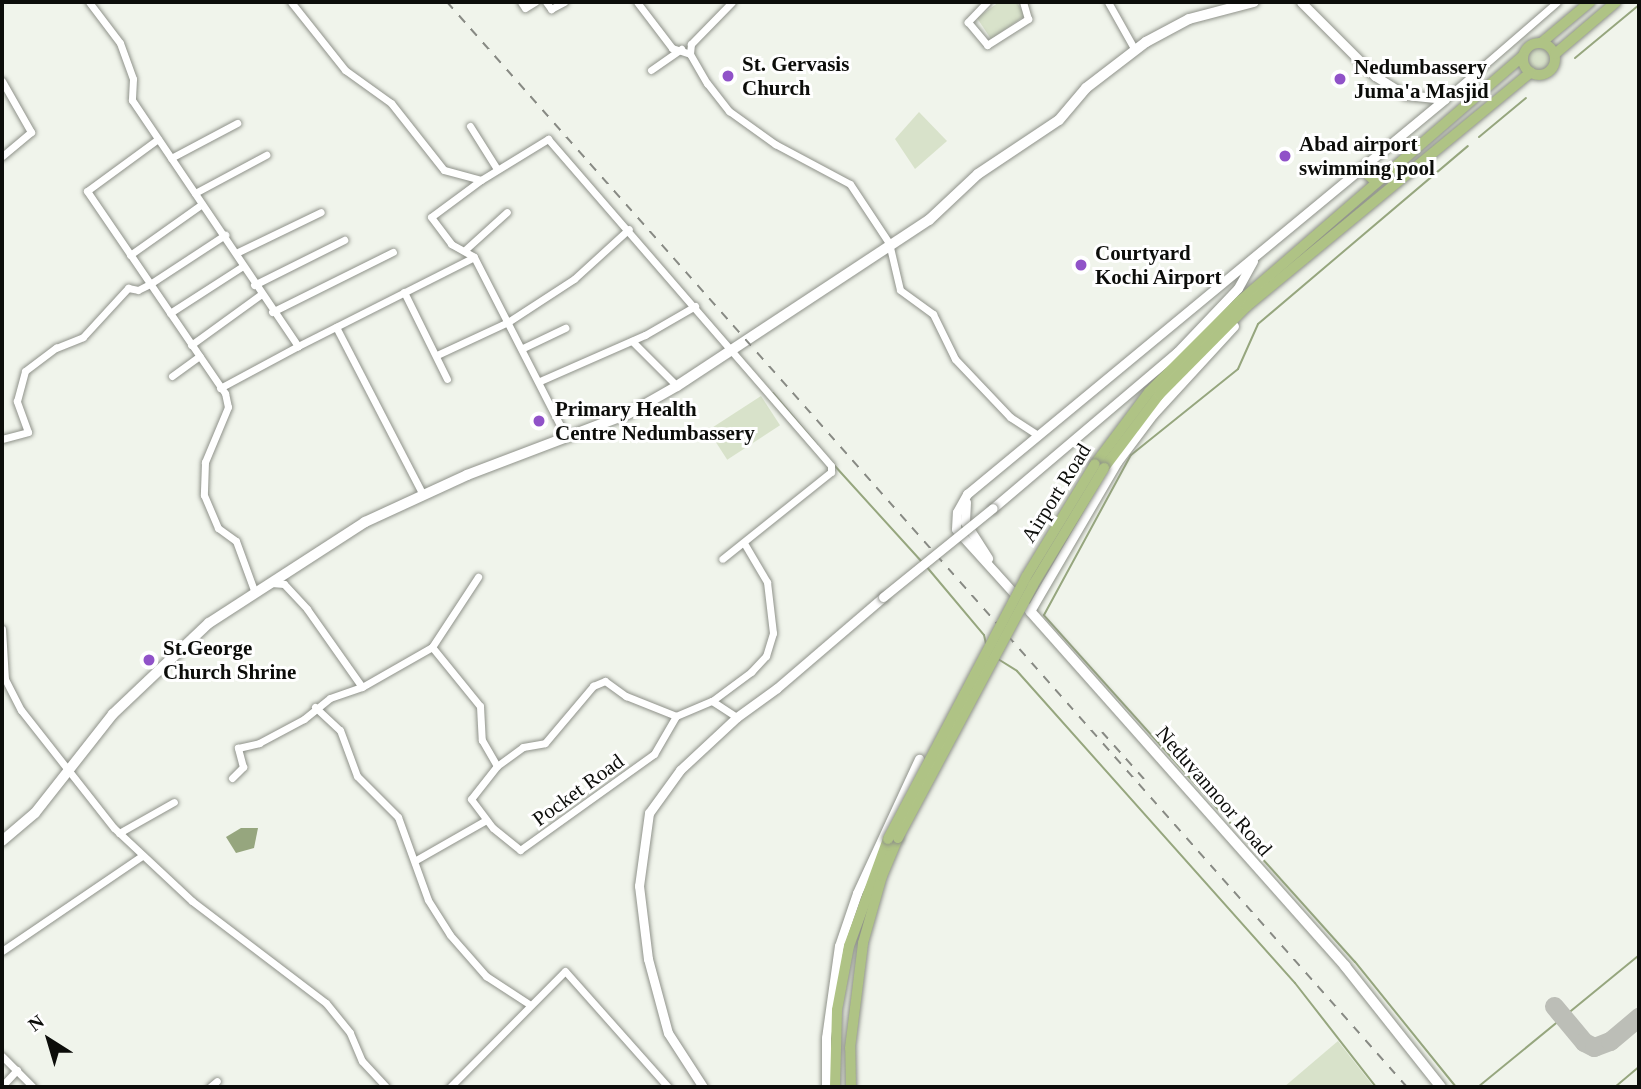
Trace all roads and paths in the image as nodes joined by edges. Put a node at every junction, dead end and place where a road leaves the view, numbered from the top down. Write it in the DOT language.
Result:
graph roads {
  1 [pos="89,2"];
  2 [pos="291,2"];
  3 [pos="521,2"];
  4 [pos="535,2"];
  5 [pos="546,2"];
  6 [pos="564,2"];
  7 [pos="637,2"];
  8 [pos="732,2"];
  9 [pos="988,2"];
  10 [pos="1023,2"];
  11 [pos="1110,2"];
  12 [pos="1254,2"];
  13 [pos="1301,2"];
  14 [pos="1557,2"];
  15 [pos="1590,2"];
  16 [pos="1616,2"];
  17 [pos="1237,4"];
  18 [pos="1541,43"];
  19 [pos="691,44"];
  20 [pos="679,50"];
  21 [pos="1135,50"];
  22 [pos="690,54"];
  23 [pos="1555,54"];
  24 [pos="1523,56"];
  25 [pos="651,70"];
  26 [pos="1531,72"];
  27 [pos="2,80"];
  28 [pos="1445,99"];
  29 [pos="237,123"];
  30 [pos="470,126"];
  31 [pos="158,139"];
  32 [pos="266,155"];
  33 [pos="2,156"];
  34 [pos="171,158"];
  35 [pos="496,169"];
  36 [pos="1361,169"];
  37 [pos="1384,178"];
  38 [pos="481,180"];
  39 [pos="195,193"];
  40 [pos="202,204"];
  41 [pos="321,212"];
  42 [pos="507,212"];
  43 [pos="629,229"];
  44 [pos="225,235"];
  45 [pos="344,240"];
  46 [pos="889,243"];
  47 [pos="466,250"];
  48 [pos="236,253"];
  49 [pos="393,253"];
  50 [pos="130,256"];
  51 [pos="474,257"];
  52 [pos="1255,257"];
  53 [pos="243,266"];
  54 [pos="150,284"];
  55 [pos="254,285"];
  56 [pos="1266,290"];
  57 [pos="404,292"];
  58 [pos="260,295"];
  59 [pos="695,306"];
  60 [pos="272,312"];
  61 [pos="170,313"];
  62 [pos="508,322"];
  63 [pos="336,327"];
  64 [pos="565,328"];
  65 [pos="1213,334"];
  66 [pos="632,341"];
  67 [pos="191,345"];
  68 [pos="298,346"];
  69 [pos="523,348"];
  70 [pos="730,352"];
  71 [pos="437,355"];
  72 [pos="200,356"];
  73 [pos="172,376"];
  74 [pos="447,379"];
  75 [pos="540,381"];
  76 [pos="677,386"];
  77 [pos="220,388"];
  78 [pos="565,435"];
  79 [pos="1038,435"];
  80 [pos="2,439"];
  81 [pos="967,494"];
  82 [pos="422,495"];
  83 [pos="744,543"];
  84 [pos="982,555"];
  85 [pos="722,559"];
  86 [pos="478,578"];
  87 [pos="270,583"];
  88 [pos="255,593"];
  89 [pos="1033,606"];
  90 [pos="2,629"];
  91 [pos="432,647"];
  92 [pos="362,687"];
  93 [pos="712,701"];
  94 [pos="315,707"];
  95 [pos="676,716"];
  96 [pos="737,717"];
  97 [pos="919,759"];
  98 [pos="497,766"];
  99 [pos="66,769"];
  100 [pos="232,778"];
  101 [pos="174,802"];
  102 [pos="486,820"];
  103 [pos="119,833"];
  104 [pos="893,839"];
  105 [pos="2,841"];
  106 [pos="142,856"];
  107 [pos="416,860"];
  108 [pos="2,951"];
  109 [pos="528,1004"];
  110 [pos="2,1056"];
  111 [pos="17,1070"];
  112 [pos="217,1081"];
  113 [pos="2,1086"];
  114 [pos="33,1087"];
  115 [pos="210,1087"];
  116 [pos="386,1087"];
  117 [pos="450,1087"];
  118 [pos="668,1087"];
  119 [pos="704,1087"];
  120 [pos="826,1087"];
  121 [pos="835,1087"];
  122 [pos="851,1087"];
  123 [pos="1441,1087"];
  1 -- 31 [label="street"];
  2 -- 38 [label="street"];
  3 -- 4 [label="street"];
  5 -- 6 [label="street"];
  7 -- 20 [label="street"];
  8 -- 19 [label="street"];
  9 -- 10 [label="street"];
  11 -- 21 [label="street"];
  12 -- 17 [label="main road"];
  13 -- 28 [label="street"];
  14 -- 28 [label="street"];
  15 -- 18 [label="main road"];
  16 -- 23 [label="main road"];
  17 -- 21 [label="main road"];
  18 -- 23 [label="main road"];
  18 -- 24 [label="main road"];
  19 -- 20 [label="street"];
  19 -- 22 [label="street"];
  20 -- 22 [label="street"];
  20 -- 25 [label="street"];
  21 -- 46 [label="main road"];
  22 -- 46 [label="street"];
  23 -- 26 [label="main road"];
  24 -- 26 [label="main road"];
  24 -- 37 [label="main road, Airport Road"];
  26 -- 56 [label="main road, Airport Road"];
  27 -- 33 [label="street"];
  28 -- 36 [label="street"];
  29 -- 34 [label="street"];
  30 -- 35 [label="street"];
  31 -- 34 [label="street"];
  31 -- 50 [label="street"];
  32 -- 39 [label="street"];
  34 -- 39 [label="street"];
  35 -- 38 [label="street"];
  35 -- 43 [label="street"];
  36 -- 37 [label="main road"];
  36 -- 52 [label="street"];
  37 -- 65 [label="main road, Airport Road"];
  38 -- 47 [label="street"];
  39 -- 40 [label="street"];
  40 -- 44 [label="street"];
  40 -- 50 [label="street"];
  41 -- 48 [label="street"];
  42 -- 47 [label="street"];
  43 -- 59 [label="street"];
  43 -- 62 [label="street"];
  44 -- 48 [label="street"];
  44 -- 54 [label="street"];
  45 -- 55 [label="street"];
  46 -- 70 [label="main road"];
  46 -- 79 [label="street"];
  47 -- 51 [label="street"];
  48 -- 53 [label="street"];
  49 -- 60 [label="street"];
  50 -- 54 [label="street"];
  51 -- 57 [label="street"];
  51 -- 62 [label="street"];
  52 -- 79 [label="street"];
  52 -- 96 [label="street, bridge"];
  53 -- 55 [label="street"];
  53 -- 61 [label="street"];
  54 -- 61 [label="street"];
  54 -- 80 [label="street"];
  55 -- 58 [label="street"];
  56 -- 65 [label="main road, Airport Road"];
  56 -- 89 [label="street"];
  57 -- 63 [label="street"];
  57 -- 71 [label="street"];
  58 -- 60 [label="street"];
  58 -- 67 [label="street"];
  59 -- 66 [label="street"];
  59 -- 70 [label="street"];
  60 -- 68 [label="street"];
  61 -- 67 [label="street"];
  62 -- 69 [label="street"];
  62 -- 71 [label="street"];
  63 -- 68 [label="street"];
  63 -- 82 [label="street"];
  64 -- 69 [label="street"];
  65 -- 104 [label="main road, Airport Road, bridge"];
  66 -- 75 [label="street"];
  66 -- 76 [label="street"];
  67 -- 72 [label="street"];
  68 -- 77 [label="street"];
  69 -- 75 [label="street"];
  70 -- 76 [label="main road"];
  70 -- 83 [label="street"];
  71 -- 74 [label="street"];
  72 -- 73 [label="street"];
  72 -- 77 [label="street"];
  75 -- 78 [label="street"];
  76 -- 78 [label="main road"];
  77 -- 88 [label="street"];
  78 -- 82 [label="main road"];
  79 -- 81 [label="street"];
  81 -- 84 [label="street"];
  81 -- 84 [label="street, Neduvannoor Road"];
  82 -- 87 [label="main road"];
  83 -- 85 [label="street"];
  83 -- 93 [label="street"];
  84 -- 89 [label="street, Neduvannoor Road"];
  86 -- 91 [label="street"];
  87 -- 88 [label="main road"];
  87 -- 92 [label="street"];
  88 -- 99 [label="main road"];
  89 -- 123 [label="main road, Neduvannoor Road"];
  90 -- 99 [label="street"];
  91 -- 92 [label="street"];
  91 -- 98 [label="street"];
  92 -- 94 [label="street"];
  93 -- 95 [label="street"];
  93 -- 96 [label="street"];
  94 -- 100 [label="street"];
  94 -- 107 [label="street"];
  95 -- 98 [label="street"];
  95 -- 102 [label="street, Pocket Road"];
  96 -- 119 [label="street"];
  97 -- 120 [label="street"];
  98 -- 102 [label="street"];
  99 -- 103 [label="street"];
  99 -- 105 [label="main road"];
  101 -- 103 [label="street"];
  102 -- 107 [label="street"];
  103 -- 106 [label="street"];
  104 -- 121 [label="main road, Airport Road"];
  104 -- 122 [label="main road, Airport Road"];
  106 -- 108 [label="street"];
  106 -- 116 [label="street"];
  107 -- 109 [label="street"];
  109 -- 117 [label="street"];
  109 -- 118 [label="street"];
  110 -- 111 [label="street"];
  111 -- 113 [label="street"];
  111 -- 114 [label="street"];
  112 -- 115 [label="street"];
}
